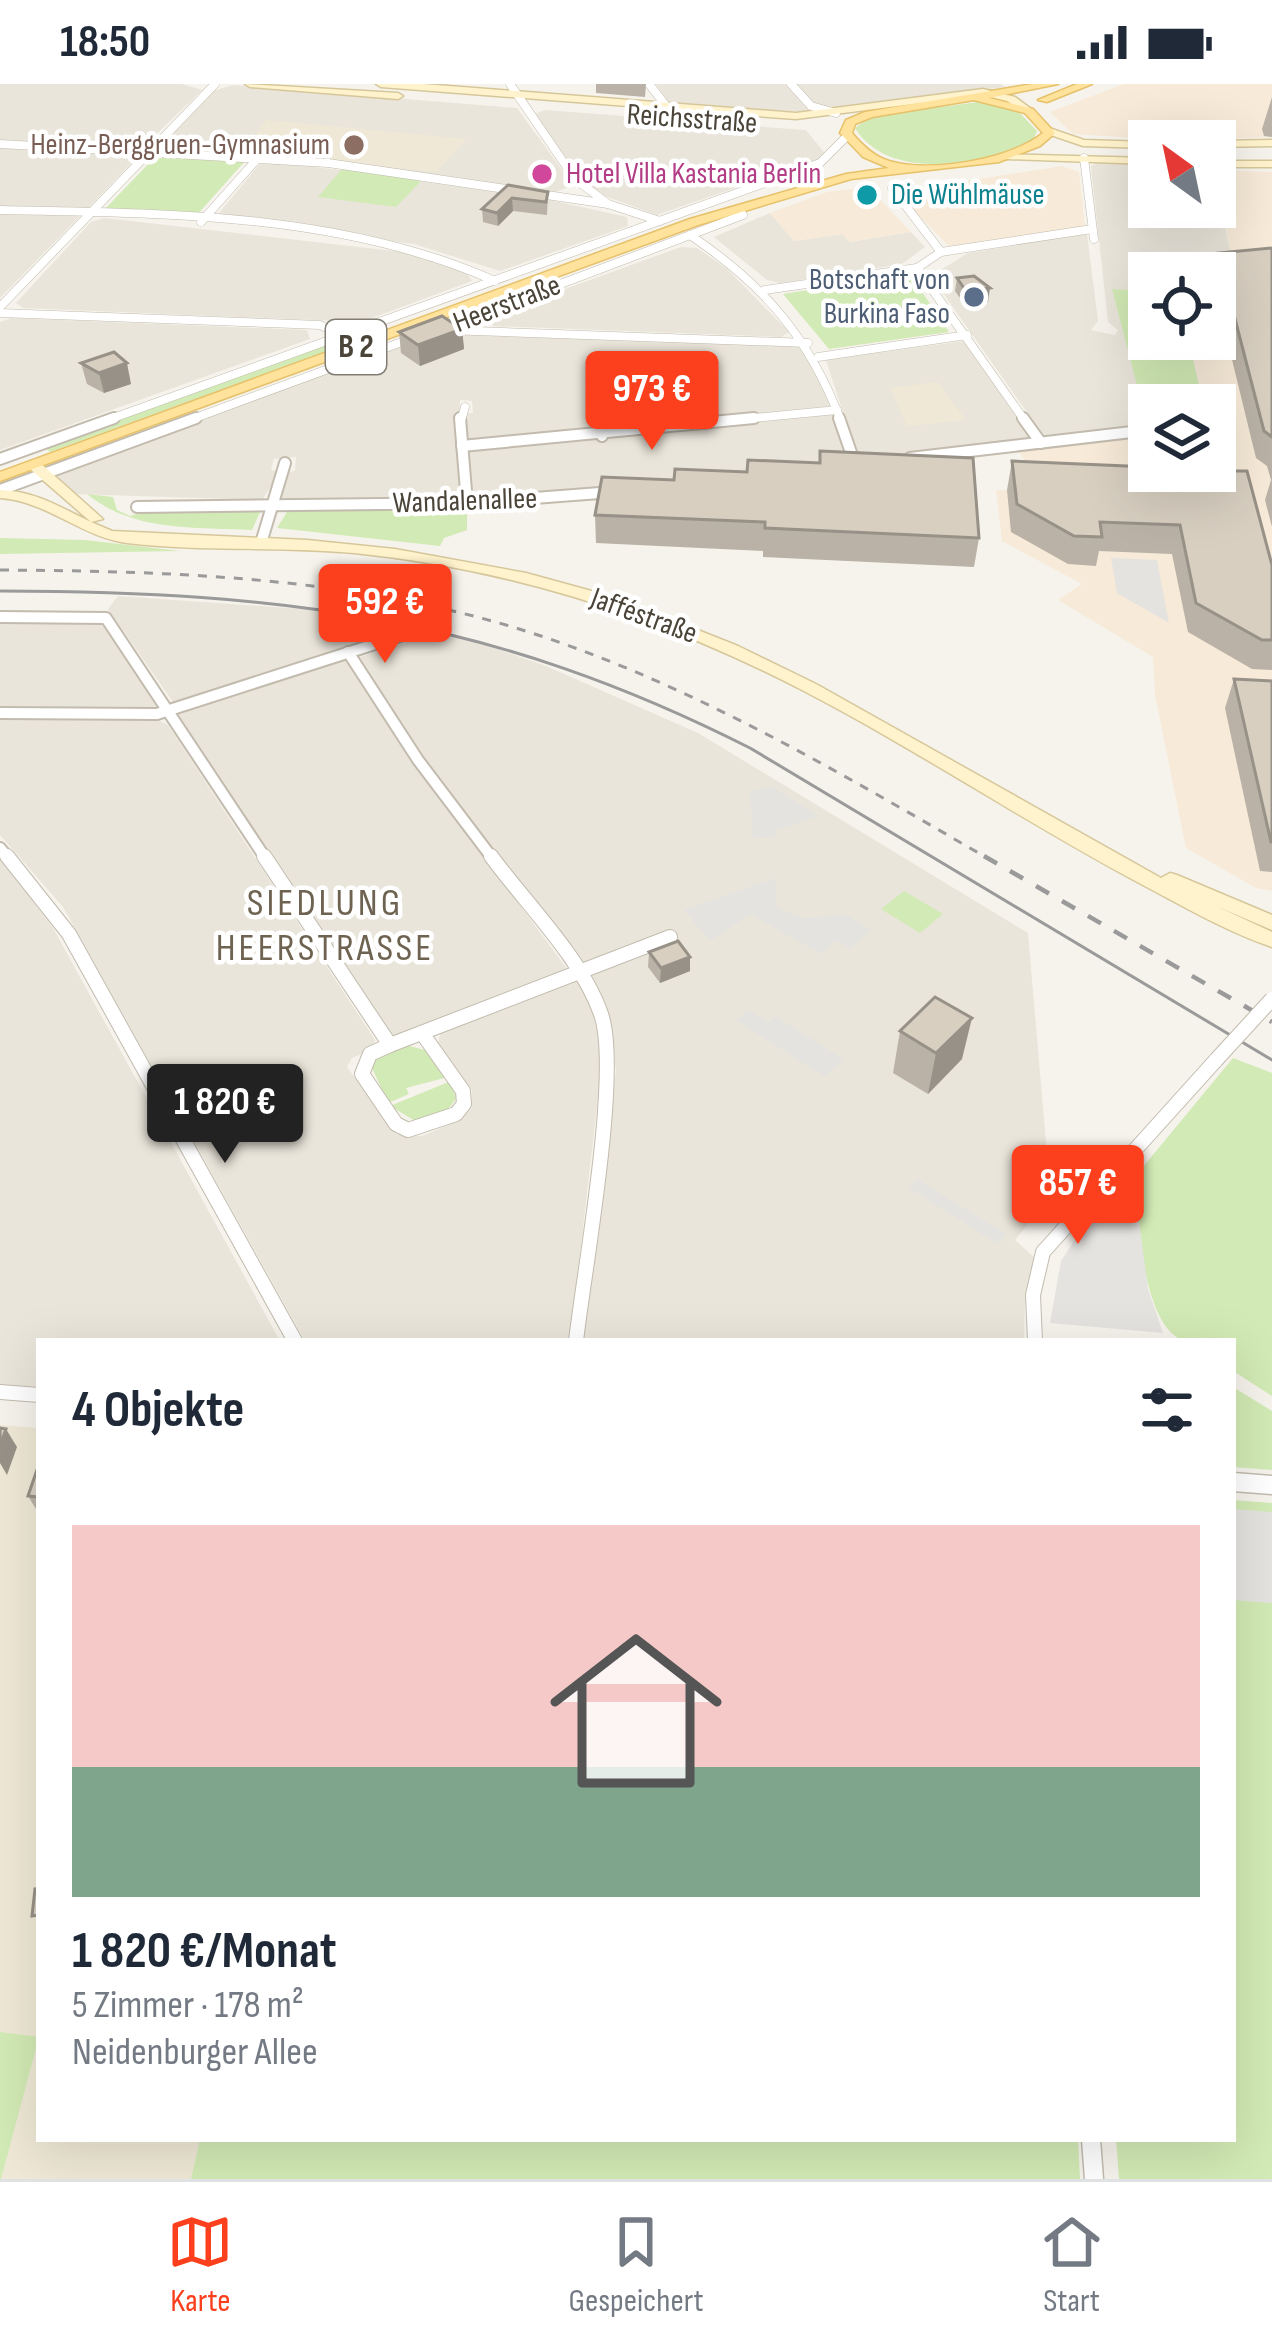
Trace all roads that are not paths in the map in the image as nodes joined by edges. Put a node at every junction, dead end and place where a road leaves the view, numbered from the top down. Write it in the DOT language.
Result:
graph roads {
  1 [pos="214,84"];
  2 [pos="250,84"];
  3 [pos="649,84"];
  4 [pos="791,84"];
  5 [pos="1053,84"];
  6 [pos="1087,84"];
  7 [pos="376,87"];
  8 [pos="1001,89"];
  9 [pos="1024,90"];
  10 [pos="517,95"];
  11 [pos="981,95"];
  12 [pos="665,111"];
  13 [pos="1029,111"];
  14 [pos="836,113"];
  15 [pos="794,121"];
  16 [pos="1049,131"];
  17 [pos="850,138"];
  18 [pos="1272,143"];
  19 [pos="0,144"];
  20 [pos="1236,144"];
  21 [pos="1128,145"];
  22 [pos="151,148"];
  23 [pos="1006,156"];
  24 [pos="259,157"];
  25 [pos="1084,158"];
  26 [pos="1128,160"];
  27 [pos="1236,164"];
  28 [pos="1272,164"];
  29 [pos="914,168"];
  30 [pos="837,179"];
  31 [pos="581,185"];
  32 [pos="892,188"];
  33 [pos="785,192"];
  34 [pos="553,196"];
  35 [pos="608,204"];
  36 [pos="0,209"];
  37 [pos="89,213"];
  38 [pos="661,221"];
  39 [pos="201,222"];
  40 [pos="684,232"];
  41 [pos="940,252"];
  42 [pos="917,268"];
  43 [pos="495,281"];
  44 [pos="766,290"];
  45 [pos="0,310"];
  46 [pos="474,318"];
  47 [pos="442,329"];
  48 [pos="481,332"];
  49 [pos="341,335"];
  50 [pos="967,335"];
  51 [pos="808,343"];
  52 [pos="818,357"];
  53 [pos="593,388"];
  54 [pos="465,407"];
  55 [pos="837,410"];
  56 [pos="1128,433"];
  57 [pos="602,436"];
  58 [pos="1041,443"];
  59 [pos="462,446"];
  60 [pos="904,459"];
  61 [pos="0,460"];
  62 [pos="285,464"];
  63 [pos="855,464"];
  64 [pos="30,472"];
  65 [pos="0,477"];
  66 [pos="636,490"];
  67 [pos="0,492"];
  68 [pos="467,503"];
  69 [pos="272,506"];
  70 [pos="54,507"];
  71 [pos="137,507"];
  72 [pos="142,537"];
  73 [pos="261,542"];
  74 [pos="0,617"];
  75 [pos="403,635"];
  76 [pos="348,652"];
  77 [pos="168,711"];
  78 [pos="0,713"];
  79 [pos="0,848"];
  80 [pos="1097,851"];
  81 [pos="1272,922"];
  82 [pos="670,937"];
  83 [pos="1272,940"];
  84 [pos="577,971"];
  85 [pos="1272,999"];
  86 [pos="422,1033"];
  87 [pos="389,1046"];
  88 [pos="293,1338"];
  89 [pos="576,1338"];
  90 [pos="1035,1338"];
  91 [pos="0,1392"];
  92 [pos="36,1395"];
  93 [pos="1236,1482"];
  94 [pos="1272,1485"];
  95 [pos="1091,2142"];
  96 [pos="1094,2179"];
  1 -- 22 [label="street"];
  2 -- 7 [label="main road, Reichsstraße"];
  3 -- 12 [label="street"];
  4 -- 14 [label="street"];
  5 -- 9 [label="main road, B 2"];
  6 -- 13 [label="main road"];
  7 -- 10 [label="main road, Reichsstraße"];
  8 -- 9 [label="main road, B 2"];
  8 -- 11 [label="main road, B 2"];
  8 -- 13 [label="main road"];
  9 -- 11 [label="main road, Reichsstraße"];
  10 -- 12 [label="main road, Reichsstraße"];
  10 -- 31 [label="street"];
  11 -- 13 [label="main road"];
  11 -- 14 [label="main road, Reichsstraße"];
  11 -- 17 [label="main road, B 2"];
  12 -- 15 [label="main road, Reichsstraße"];
  13 -- 16 [label="main road"];
  14 -- 15 [label="main road, Reichsstraße"];
  15 -- 17 [label="main road, Reichsstraße"];
  16 -- 21 [label="main road"];
  16 -- 23 [label="main road, B 2"];
  17 -- 29 [label="main road"];
  17 -- 33 [label="main road, Heerstraße / B 2"];
  17 -- 38 [label="street, Heerstraße"];
  18 -- 20 [label="main road"];
  19 -- 22 [label="street"];
  22 -- 24 [label="street"];
  22 -- 37 [label="street"];
  23 -- 25 [label="main road"];
  23 -- 29 [label="main road, B 2"];
  24 -- 34 [label="street"];
  24 -- 39 [label="street"];
  25 -- 26 [label="main road"];
  25 -- 41 [label="street"];
  27 -- 28 [label="main road"];
  29 -- 30 [label="main road, Heerstraße / B 2"];
  30 -- 33 [label="main road, Heerstraße / B 2"];
  30 -- 40 [label="main road, Heerstraße / B 2"];
  31 -- 34 [label="street"];
  31 -- 35 [label="street"];
  32 -- 41 [label="street"];
  33 -- 40 [label="main road, Heerstraße / B 2"];
  34 -- 35 [label="street"];
  35 -- 38 [label="street"];
  36 -- 37 [label="street"];
  37 -- 39 [label="street"];
  37 -- 45 [label="street"];
  38 -- 40 [label="street"];
  38 -- 43 [label="street, Heerstraße"];
  39 -- 43 [label="street"];
  40 -- 44 [label="street"];
  40 -- 46 [label="street, Heerstraße"];
  40 -- 64 [label="main road, Heerstraße / B 2"];
  41 -- 42 [label="street"];
  42 -- 44 [label="street"];
  42 -- 50 [label="street"];
  43 -- 49 [label="street, Heerstraße"];
  44 -- 51 [label="street"];
  45 -- 49 [label="street"];
  46 -- 47 [label="street, Heerstraße"];
  46 -- 48 [label="street"];
  47 -- 48 [label="street"];
  47 -- 64 [label="street, Heerstraße"];
  48 -- 51 [label="street"];
  49 -- 61 [label="street, Heerstraße"];
  50 -- 52 [label="street"];
  50 -- 58 [label="street"];
  51 -- 52 [label="street"];
  52 -- 55 [label="street"];
  53 -- 57 [label="street"];
  54 -- 59 [label="street"];
  55 -- 57 [label="street"];
  55 -- 63 [label="street"];
  56 -- 58 [label="street"];
  57 -- 59 [label="street"];
  58 -- 60 [label="street"];
  59 -- 68 [label="street"];
  61 -- 64 [label="street"];
  62 -- 69 [label="street"];
  64 -- 65 [label="main road, Heerstraße / B 2"];
  64 -- 67 [label="street, Heerstraße"];
  64 -- 70 [label="main road, Jafféstraße"];
  64 -- 72 [label="main road, Jafféstraße"];
  66 -- 68 [label="street, Wandalenallee"];
  67 -- 70 [label="main road, Jafféstraße"];
  68 -- 69 [label="street, Wandalenallee"];
  69 -- 71 [label="street, Wandalenallee"];
  69 -- 73 [label="street"];
  70 -- 72 [label="main road, Jafféstraße"];
  72 -- 73 [label="main road, Jafféstraße"];
  73 -- 80 [label="main road, Jafféstraße"];
  74 -- 77 [label="street"];
  75 -- 76 [label="street"];
  76 -- 77 [label="street"];
  76 -- 84 [label="street"];
  77 -- 78 [label="street"];
  77 -- 87 [label="street"];
  79 -- 88 [label="street"];
  80 -- 81 [label="main road, Jafféstraße"];
  80 -- 83 [label="main road, Jafféstraße"];
  82 -- 84 [label="street"];
  84 -- 86 [label="street"];
  84 -- 89 [label="street"];
  85 -- 90 [label="street, bridge"];
  86 -- 87 [label="street"];
  86 -- 87 [label="street"];
  91 -- 92 [label="street"];
  93 -- 94 [label="street"];
  95 -- 96 [label="street"];
}
